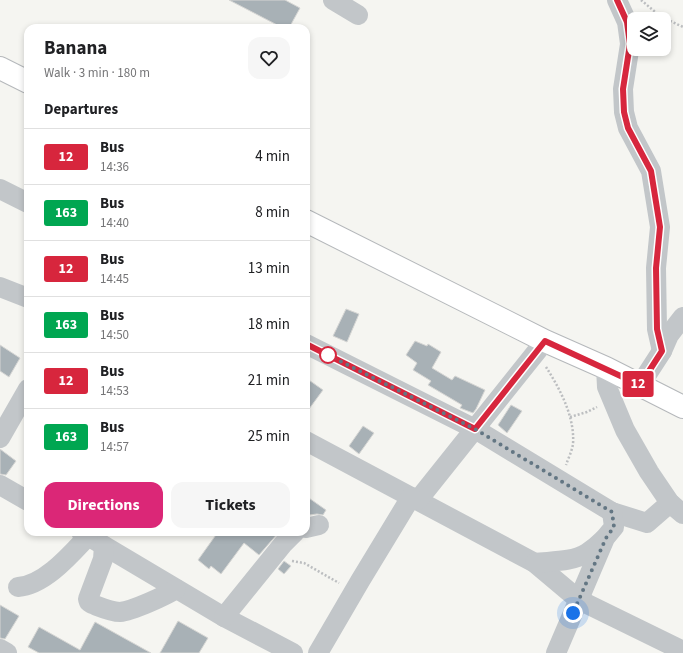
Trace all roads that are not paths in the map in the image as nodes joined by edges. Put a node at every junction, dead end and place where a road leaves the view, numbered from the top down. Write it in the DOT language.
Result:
graph roads {
  1 [pos="332,0"];
  2 [pos="617,0"];
  3 [pos="358,15"];
  4 [pos="0,68"];
  5 [pos="24,80"];
  6 [pos="0,189"];
  7 [pos="24,201"];
  8 [pos="310,223"];
  9 [pos="0,287"];
  10 [pos="24,296"];
  11 [pos="683,317"];
  12 [pos="310,346"];
  13 [pos="541,346"];
  14 [pos="662,351"];
  15 [pos="606,368"];
  16 [pos="640,385"];
  17 [pos="24,396"];
  18 [pos="683,407"];
  19 [pos="475,429"];
  20 [pos="0,438"];
  21 [pos="310,443"];
  22 [pos="0,485"];
  23 [pos="24,499"];
  24 [pos="414,499"];
  25 [pos="676,509"];
  26 [pos="612,512"];
  27 [pos="292,536"];
  28 [pos="91,538"];
  29 [pos="606,538"];
  30 [pos="535,563"];
  31 [pos="18,587"];
  32 [pos="176,589"];
  33 [pos="579,600"];
  34 [pos="224,617"];
  35 [pos="0,649"];
  36 [pos="683,651"];
  37 [pos="7,653"];
  38 [pos="293,653"];
  39 [pos="318,653"];
  40 [pos="556,653"];
  1 -- 3 [label="street"];
  2 -- 14 [label="street"];
  4 -- 5 [label="highway"];
  6 -- 7 [label="street"];
  8 -- 13 [label="highway"];
  9 -- 10 [label="street"];
  11 -- 14 [label="street"];
  12 -- 19 [label="street"];
  13 -- 15 [label="highway"];
  13 -- 19 [label="street"];
  14 -- 16 [label="street"];
  15 -- 16 [label="highway"];
  15 -- 25 [label="street"];
  16 -- 18 [label="highway"];
  17 -- 20 [label="street"];
  19 -- 24 [label="street"];
  19 -- 26 [label="street"];
  21 -- 24 [label="street"];
  22 -- 23 [label="street"];
  24 -- 30 [label="street"];
  24 -- 39 [label="street"];
  25 -- 26 [label="street"];
  26 -- 29 [label="street"];
  27 -- 34 [label="street"];
  28 -- 31 [label="street"];
  28 -- 32 [label="street"];
  28 -- 32 [label="street"];
  29 -- 30 [label="street"];
  29 -- 33 [label="street"];
  30 -- 33 [label="street"];
  32 -- 34 [label="street"];
  33 -- 36 [label="street"];
  33 -- 40 [label="street"];
  34 -- 38 [label="street"];
  35 -- 37 [label="street"];
}
